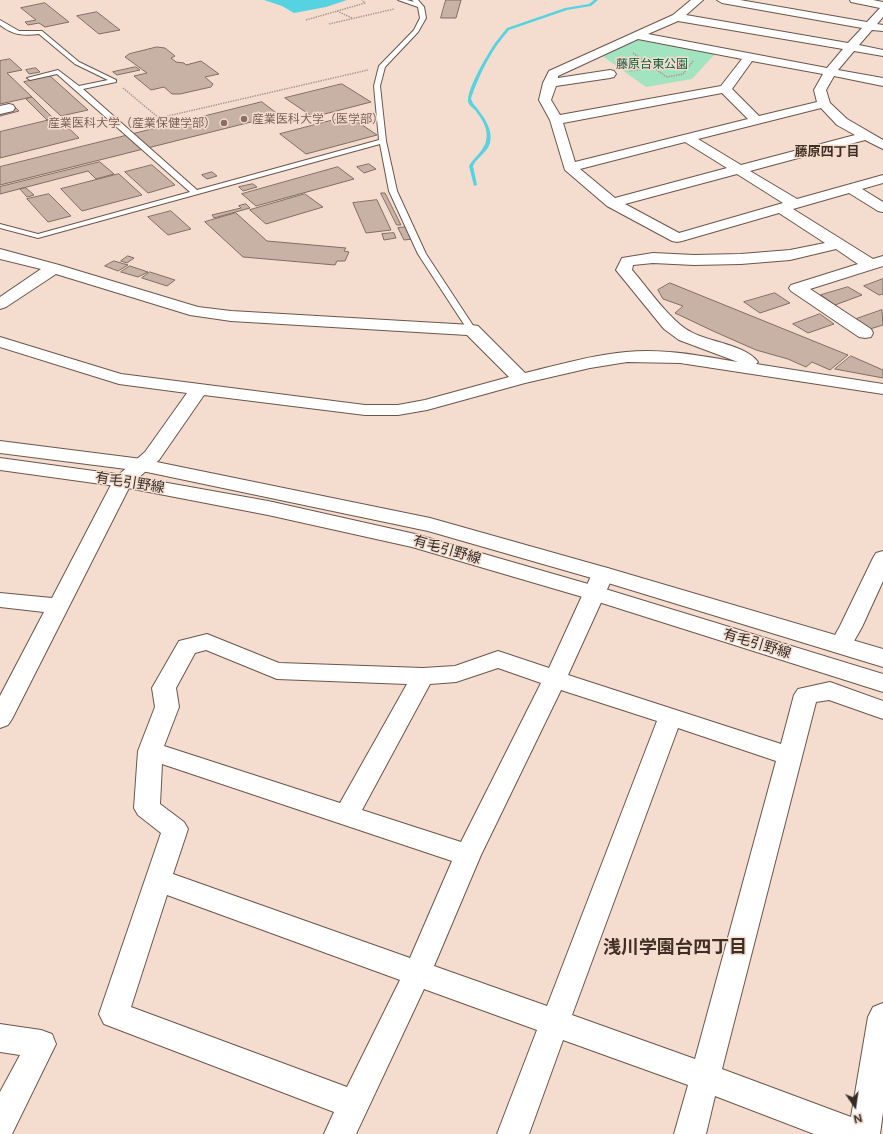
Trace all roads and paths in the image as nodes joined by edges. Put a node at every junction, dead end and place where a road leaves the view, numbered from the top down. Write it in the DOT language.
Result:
graph roads {
  1 [pos="362,0"];
  2 [pos="401,0"];
  3 [pos="415,0"];
  4 [pos="698,0"];
  5 [pos="722,0"];
  6 [pos="855,0"];
  7 [pos="883,5"];
  8 [pos="420,7"];
  9 [pos="883,10"];
  10 [pos="336,11"];
  11 [pos="677,17"];
  12 [pos="352,18"];
  13 [pos="306,20"];
  14 [pos="0,22"];
  15 [pos="329,24"];
  16 [pos="869,26"];
  17 [pos="883,28"];
  18 [pos="636,35"];
  19 [pos="849,47"];
  20 [pos="629,50"];
  21 [pos="883,53"];
  22 [pos="689,57"];
  23 [pos="749,57"];
  24 [pos="382,66"];
  25 [pos="654,68"];
  26 [pos="629,71"];
  27 [pos="830,72"];
  28 [pos="610,74"];
  29 [pos="30,78"];
  30 [pos="114,81"];
  31 [pos="883,82"];
  32 [pos="549,83"];
  33 [pos="78,88"];
  34 [pos="725,89"];
  35 [pos="824,104"];
  36 [pos="556,120"];
  37 [pos="756,120"];
  38 [pos="866,136"];
  39 [pos="688,138"];
  40 [pos="383,141"];
  41 [pos="883,144"];
  42 [pos="570,167"];
  43 [pos="738,169"];
  44 [pos="883,179"];
  45 [pos="850,188"];
  46 [pos="196,192"];
  47 [pos="612,203"];
  48 [pos="788,206"];
  49 [pos="883,208"];
  50 [pos="0,226"];
  51 [pos="839,244"];
  52 [pos="0,254"];
  53 [pos="877,263"];
  54 [pos="54,268"];
  55 [pos="0,304"];
  56 [pos="472,330"];
  57 [pos="865,333"];
  58 [pos="0,342"];
  59 [pos="759,370"];
  60 [pos="521,379"];
  61 [pos="199,389"];
  62 [pos="883,389"];
  63 [pos="0,447"];
  64 [pos="0,464"];
  65 [pos="142,466"];
  66 [pos="123,481"];
  67 [pos="883,558"];
  68 [pos="599,583"];
  69 [pos="0,600"];
  70 [pos="59,606"];
  71 [pos="841,644"];
  72 [pos="883,658"];
  73 [pos="423,676"];
  74 [pos="555,679"];
  75 [pos="883,683"];
  76 [pos="883,710"];
  77 [pos="670,718"];
  78 [pos="0,719"];
  79 [pos="150,750"];
  80 [pos="790,756"];
  81 [pos="347,814"];
  82 [pos="468,855"];
  83 [pos="158,880"];
  84 [pos="417,974"];
  85 [pos="883,1017"];
  86 [pos="554,1024"];
  87 [pos="0,1038"];
  88 [pos="705,1077"];
  89 [pos="354,1105"];
  90 [pos="0,1124"];
  91 [pos="340,1134"];
  92 [pos="513,1134"];
  93 [pos="690,1134"];
  94 [pos="854,1134"];
  95 [pos="864,1134"];
  1 -- 10 [label="path"];
  2 -- 8 [label="lane"];
  3 -- 8 [label="lane"];
  4 -- 11 [label="street"];
  5 -- 16 [label="street"];
  6 -- 7 [label="street"];
  8 -- 12 [label="path"];
  8 -- 24 [label="lane"];
  9 -- 16 [label="street"];
  10 -- 12 [label="path"];
  10 -- 13 [label="path"];
  11 -- 18 [label="street"];
  11 -- 19 [label="street"];
  12 -- 15 [label="path"];
  14 -- 30 [label="lane"];
  16 -- 17 [label="street"];
  16 -- 19 [label="street"];
  18 -- 23 [label="street"];
  18 -- 32 [label="street"];
  19 -- 21 [label="street"];
  19 -- 27 [label="street"];
  20 -- 25 [label="path"];
  22 -- 25 [label="path"];
  23 -- 27 [label="street"];
  23 -- 34 [label="street"];
  24 -- 30 [label="path"];
  24 -- 40 [label="lane"];
  25 -- 26 [label="path"];
  27 -- 31 [label="street"];
  27 -- 35 [label="street"];
  28 -- 32 [label="street"];
  29 -- 33 [label="lane"];
  30 -- 33 [label="lane"];
  32 -- 36 [label="street"];
  33 -- 46 [label="lane"];
  34 -- 36 [label="street"];
  34 -- 37 [label="street"];
  35 -- 37 [label="street"];
  35 -- 38 [label="street"];
  36 -- 42 [label="street"];
  37 -- 39 [label="street"];
  38 -- 41 [label="street"];
  38 -- 43 [label="street"];
  39 -- 42 [label="street"];
  39 -- 43 [label="street"];
  40 -- 46 [label="lane"];
  40 -- 56 [label="lane"];
  42 -- 47 [label="street"];
  43 -- 47 [label="street"];
  43 -- 48 [label="street"];
  44 -- 45 [label="street"];
  45 -- 48 [label="street"];
  45 -- 49 [label="street"];
  46 -- 50 [label="lane"];
  47 -- 48 [label="street"];
  48 -- 51 [label="street"];
  51 -- 53 [label="street"];
  51 -- 59 [label="street"];
  52 -- 54 [label="street"];
  53 -- 57 [label="street"];
  54 -- 55 [label="street"];
  54 -- 56 [label="street"];
  56 -- 60 [label="street"];
  58 -- 61 [label="street"];
  59 -- 60 [label="street"];
  59 -- 62 [label="street"];
  60 -- 61 [label="street"];
  61 -- 65 [label="street"];
  63 -- 65 [label="main road, 有毛引野線"];
  64 -- 66 [label="main road, 有毛引野線"];
  65 -- 66 [label="street"];
  65 -- 68 [label="main road, 有毛引野線"];
  66 -- 68 [label="main road, 有毛引野線"];
  66 -- 70 [label="street"];
  67 -- 71 [label="street"];
  68 -- 71 [label="main road, 有毛引野線"];
  68 -- 74 [label="street"];
  68 -- 75 [label="main road, 有毛引野線"];
  69 -- 70 [label="street"];
  70 -- 78 [label="street"];
  71 -- 72 [label="main road, 有毛引野線"];
  73 -- 74 [label="street"];
  73 -- 79 [label="street"];
  73 -- 81 [label="street"];
  74 -- 77 [label="street"];
  74 -- 82 [label="street"];
  76 -- 80 [label="street"];
  77 -- 80 [label="street"];
  77 -- 86 [label="street"];
  79 -- 81 [label="street"];
  79 -- 83 [label="street"];
  80 -- 88 [label="street"];
  81 -- 82 [label="street"];
  82 -- 84 [label="street"];
  83 -- 84 [label="street"];
  83 -- 89 [label="street"];
  84 -- 86 [label="street"];
  84 -- 89 [label="street"];
  85 -- 95 [label="street"];
  86 -- 88 [label="street"];
  86 -- 92 [label="street"];
  87 -- 90 [label="street"];
  88 -- 93 [label="street"];
  88 -- 94 [label="street"];
  89 -- 91 [label="street"];
}
